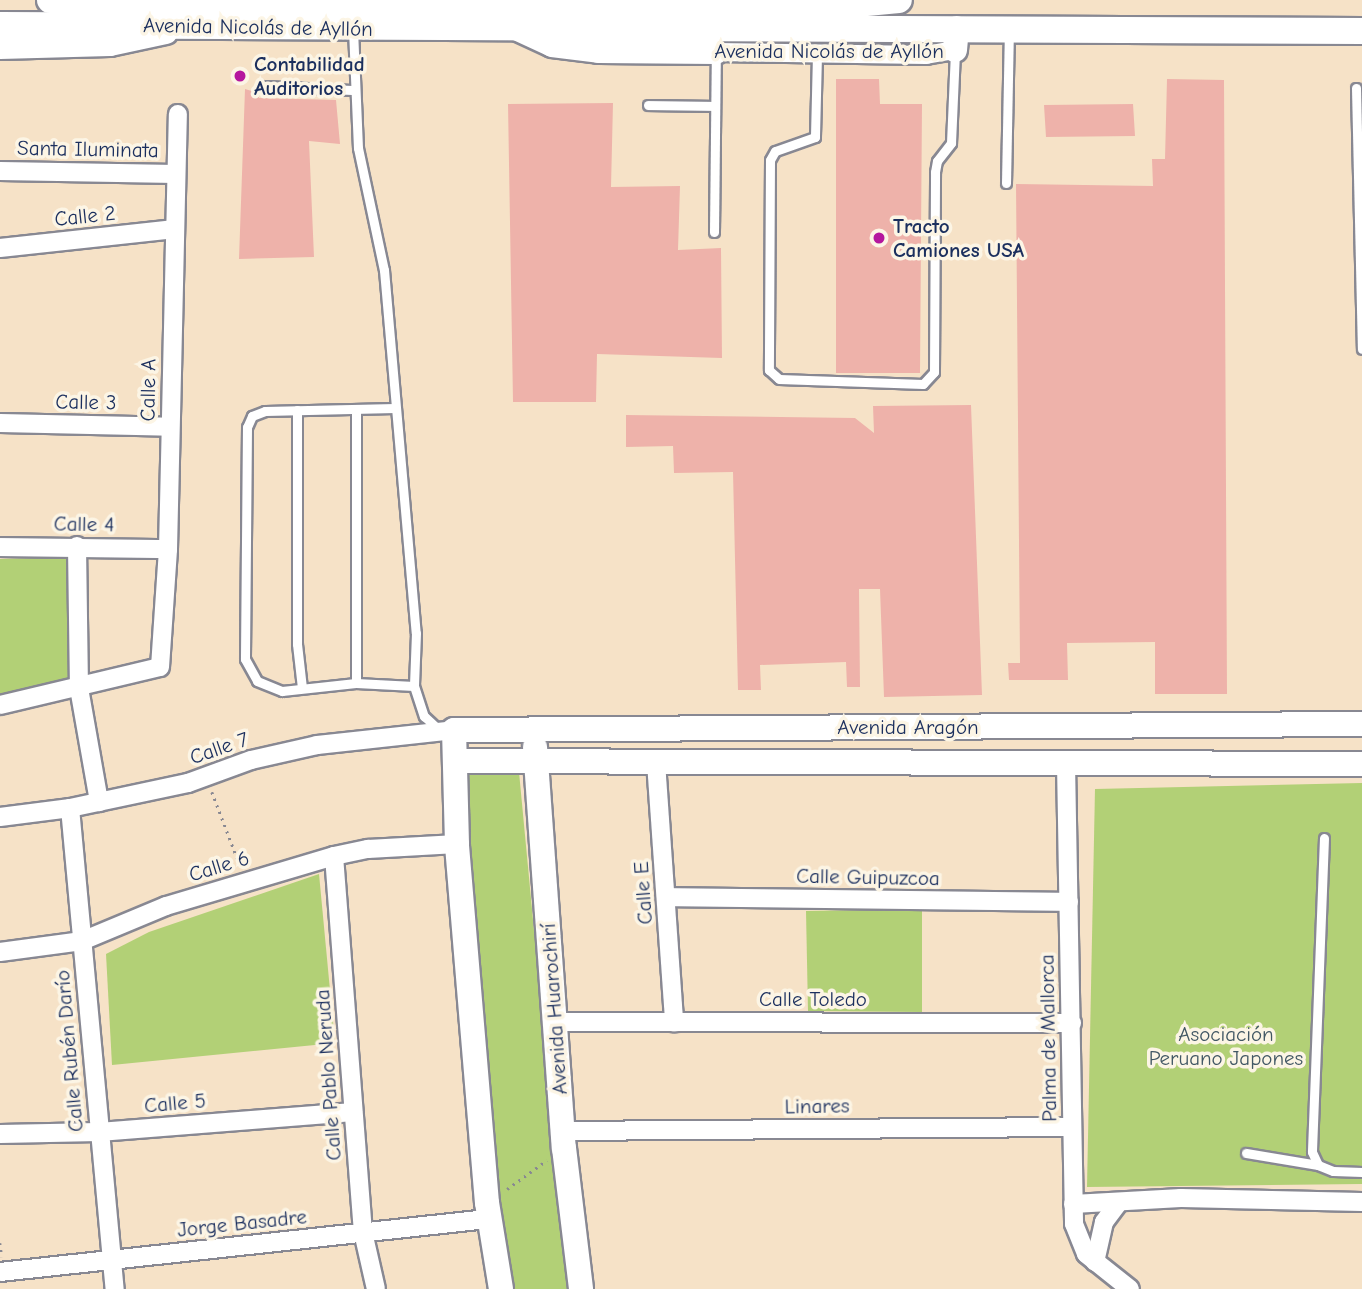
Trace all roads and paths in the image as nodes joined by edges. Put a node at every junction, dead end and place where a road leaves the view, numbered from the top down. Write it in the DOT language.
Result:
graph roads {
  1 [pos="50,0"];
  2 [pos="397,10"];
  3 [pos="454,10"];
  4 [pos="661,11"];
  5 [pos="906,14"];
  6 [pos="354,16"];
  7 [pos="202,24"];
  8 [pos="0,25"];
  9 [pos="516,28"];
  10 [pos="1009,29"];
  11 [pos="1362,31"];
  12 [pos="956,39"];
  13 [pos="716,40"];
  14 [pos="0,47"];
  15 [pos="817,54"];
  16 [pos="262,86"];
  17 [pos="1356,88"];
  18 [pos="353,90"];
  19 [pos="648,105"];
  20 [pos="715,106"];
  21 [pos="1359,107"];
  22 [pos="178,114"];
  23 [pos="0,171"];
  24 [pos="176,173"];
  25 [pos="1006,183"];
  26 [pos="175,229"];
  27 [pos="714,232"];
  28 [pos="0,248"];
  29 [pos="1362,349"];
  30 [pos="395,408"];
  31 [pos="356,409"];
  32 [pos="297,410"];
  33 [pos="0,423"];
  34 [pos="170,427"];
  35 [pos="0,547"];
  36 [pos="78,547"];
  37 [pos="168,549"];
  38 [pos="356,683"];
  39 [pos="414,686"];
  40 [pos="79,688"];
  41 [pos="302,688"];
  42 [pos="0,705"];
  43 [pos="1362,724"];
  44 [pos="534,729"];
  45 [pos="447,731"];
  46 [pos="455,761"];
  47 [pos="536,761"];
  48 [pos="656,762"];
  49 [pos="1066,763"];
  50 [pos="1362,764"];
  51 [pos="205,776"];
  52 [pos="99,803"];
  53 [pos="70,808"];
  54 [pos="0,817"];
  55 [pos="1324,838"];
  56 [pos="457,844"];
  57 [pos="334,856"];
  58 [pos="246,881"];
  59 [pos="666,897"];
  60 [pos="1069,902"];
  61 [pos="82,940"];
  62 [pos="0,952"];
  63 [pos="555,1022"];
  64 [pos="674,1022"];
  65 [pos="1072,1023"];
  66 [pos="353,1112"];
  67 [pos="1072,1127"];
  68 [pos="99,1132"];
  69 [pos="0,1134"];
  70 [pos="563,1140"];
  71 [pos="1246,1153"];
  72 [pos="1318,1165"];
  73 [pos="1362,1171"];
  74 [pos="1119,1202"];
  75 [pos="1362,1202"];
  76 [pos="1073,1204"];
  77 [pos="488,1211"];
  78 [pos="363,1233"];
  79 [pos="111,1260"];
  80 [pos="1095,1262"];
  81 [pos="3,1278"];
  82 [pos="115,1289"];
  83 [pos="376,1289"];
  84 [pos="501,1289"];
  85 [pos="581,1289"];
  86 [pos="1130,1289"];
  1 -- 6 [label="main road, Avenida Nicolás de Ayllón"];
  2 -- 3 [label="main road, Avenida Nicolás de Ayllón"];
  2 -- 6 [label="main road, Avenida Nicolás de Ayllón"];
  3 -- 4 [label="main road, Avenida Nicolás de Ayllón"];
  3 -- 9 [label="main road, Avenida Nicolás de Ayllón"];
  4 -- 5 [label="main road, Avenida Nicolás de Ayllón"];
  4 -- 9 [label="main road, Avenida Nicolás de Ayllón"];
  4 -- 13 [label="main road, Avenida Nicolás de Ayllón"];
  5 -- 12 [label="main road, Avenida Nicolás de Ayllón"];
  5 -- 13 [label="main road, Avenida Nicolás de Ayllón"];
  6 -- 7 [label="main road, Avenida Nicolás de Ayllón"];
  6 -- 18 [label="lane"];
  7 -- 8 [label="main road, Avenida Nicolás de Ayllón"];
  7 -- 14 [label="street"];
  9 -- 13 [label="street, Avenida Nicolás de Ayllón"];
  10 -- 11 [label="main road, Avenida Nicolás de Ayllón"];
  10 -- 12 [label="main road, Avenida Nicolás de Ayllón"];
  10 -- 25 [label="lane"];
  12 -- 15 [label="street, Avenida Nicolás de Ayllón"];
  12 -- 15 [label="lane"];
  13 -- 15 [label="street, Avenida Nicolás de Ayllón"];
  13 -- 20 [label="lane"];
  16 -- 18 [label="lane"];
  17 -- 21 [label="lane"];
  18 -- 30 [label="lane"];
  19 -- 20 [label="lane"];
  20 -- 27 [label="lane"];
  21 -- 29 [label="lane"];
  22 -- 24 [label="street, Calle A"];
  23 -- 24 [label="street, Santa Iluminata"];
  24 -- 26 [label="street, Calle A"];
  26 -- 28 [label="street, Calle 2"];
  26 -- 34 [label="street, Calle A"];
  30 -- 31 [label="lane"];
  30 -- 39 [label="lane"];
  31 -- 32 [label="lane"];
  31 -- 38 [label="lane"];
  32 -- 41 [label="lane"];
  32 -- 41 [label="lane"];
  33 -- 34 [label="street, Calle 3"];
  34 -- 37 [label="street, Calle A"];
  35 -- 36 [label="street, Calle 4"];
  36 -- 37 [label="street, Calle 4"];
  36 -- 40 [label="street"];
  37 -- 40 [label="street, Calle A"];
  38 -- 39 [label="lane"];
  38 -- 41 [label="lane"];
  39 -- 45 [label="lane"];
  40 -- 42 [label="street"];
  40 -- 52 [label="street"];
  43 -- 44 [label="street, Avenida Aragón"];
  44 -- 45 [label="street, Avenida Aragón"];
  44 -- 47 [label="street, Avenida Huarochirí"];
  45 -- 46 [label="street"];
  45 -- 51 [label="street, Calle 7"];
  46 -- 47 [label="street, Avenida Aragón"];
  46 -- 56 [label="street"];
  47 -- 48 [label="street, Avenida Aragón"];
  47 -- 63 [label="street, Avenida Huarochirí"];
  48 -- 49 [label="street, Avenida Aragón"];
  48 -- 59 [label="street, Calle E"];
  49 -- 50 [label="street, Avenida Aragón"];
  49 -- 60 [label="street, Palma de Mallorca"];
  51 -- 52 [label="street, Calle 7"];
  51 -- 58 [label="path"];
  52 -- 53 [label="street, Calle 7"];
  53 -- 54 [label="street, Calle 7"];
  53 -- 61 [label="street, Calle Rubén Darío"];
  55 -- 72 [label="lane"];
  56 -- 57 [label="street, Calle 6"];
  56 -- 77 [label="street"];
  57 -- 58 [label="street, Calle 6"];
  57 -- 66 [label="street, Calle Pablo Neruda"];
  58 -- 61 [label="street, Calle 6"];
  59 -- 60 [label="street, Calle Guipuzcoa"];
  59 -- 64 [label="street, Calle E"];
  60 -- 65 [label="street, Palma de Mallorca"];
  61 -- 62 [label="street, Calle 6"];
  61 -- 68 [label="street, Calle Rubén Darío"];
  63 -- 64 [label="street, Calle Toledo"];
  63 -- 70 [label="street, Avenida Huarochirí"];
  64 -- 65 [label="street, Calle Toledo"];
  65 -- 67 [label="street, Palma de Mallorca"];
  66 -- 68 [label="street, Calle 5"];
  66 -- 78 [label="street, Calle Pablo Neruda"];
  67 -- 70 [label="street, Linares"];
  67 -- 76 [label="street, Palma de Mallorca"];
  68 -- 69 [label="street, Calle 5"];
  68 -- 79 [label="street, Calle Rubén Darío"];
  70 -- 77 [label="path"];
  70 -- 85 [label="street, Avenida Huarochirí"];
  71 -- 72 [label="lane"];
  72 -- 73 [label="lane"];
  74 -- 75 [label="street"];
  74 -- 76 [label="street"];
  74 -- 80 [label="street"];
  76 -- 80 [label="street, Palma de Mallorca"];
  77 -- 78 [label="street, Jorge Basadre"];
  77 -- 84 [label="street"];
  78 -- 79 [label="street, Jorge Basadre"];
  78 -- 83 [label="street, Calle Pablo Neruda"];
  79 -- 81 [label="street, Jorge Basadre"];
  79 -- 82 [label="street, Calle Rubén Darío"];
  80 -- 86 [label="street, Palma de Mallorca"];
}
